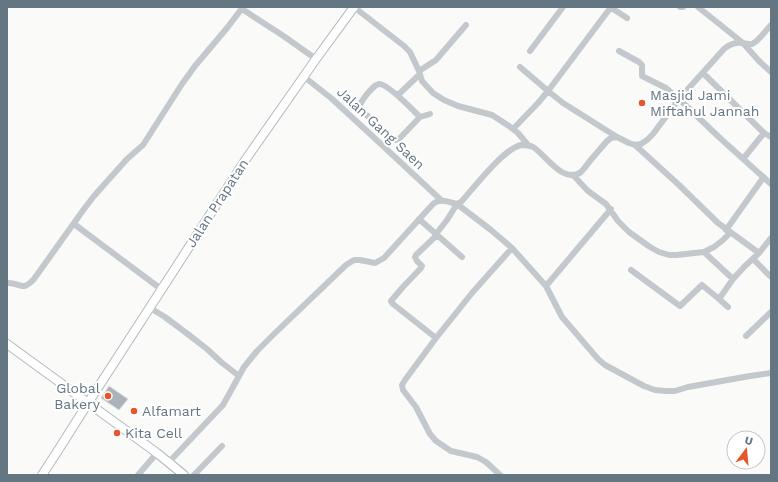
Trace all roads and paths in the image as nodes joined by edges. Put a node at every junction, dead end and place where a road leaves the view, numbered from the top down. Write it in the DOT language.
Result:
graph roads {
  1 [pos="563,7"];
  2 [pos="610,7"];
  3 [pos="698,7"];
  4 [pos="242,8"];
  5 [pos="351,8"];
  6 [pos="626,18"];
  7 [pos="466,25"];
  8 [pos="771,25"];
  9 [pos="743,43"];
  10 [pos="530,51"];
  11 [pos="619,51"];
  12 [pos="316,59"];
  13 [pos="520,67"];
  14 [pos="419,72"];
  15 [pos="771,72"];
  16 [pos="703,73"];
  17 [pos="303,76"];
  18 [pos="548,91"];
  19 [pos="398,96"];
  20 [pos="679,99"];
  21 [pos="430,114"];
  22 [pos="420,117"];
  23 [pos="513,129"];
  24 [pos="764,133"];
  25 [pos="617,137"];
  26 [pos="771,137"];
  27 [pos="528,145"];
  28 [pos="635,145"];
  29 [pos="743,159"];
  30 [pos="573,175"];
  31 [pos="763,178"];
  32 [pos="771,184"];
  33 [pos="440,200"];
  34 [pos="457,204"];
  35 [pos="611,209"];
  36 [pos="419,218"];
  37 [pos="74,224"];
  38 [pos="728,231"];
  39 [pos="437,234"];
  40 [pos="771,238"];
  41 [pos="512,248"];
  42 [pos="704,252"];
  43 [pos="760,253"];
  44 [pos="462,257"];
  45 [pos="754,259"];
  46 [pos="631,270"];
  47 [pos="771,276"];
  48 [pos="733,279"];
  49 [pos="7,283"];
  50 [pos="546,286"];
  51 [pos="161,289"];
  52 [pos="719,299"];
  53 [pos="728,307"];
  54 [pos="150,308"];
  55 [pos="771,312"];
  56 [pos="746,336"];
  57 [pos="436,338"];
  58 [pos="7,344"];
  59 [pos="771,373"];
  60 [pos="239,376"];
  61 [pos="88,403"];
  62 [pos="222,446"];
  63 [pos="157,453"];
  64 [pos="169,462"];
  65 [pos="42,475"];
  66 [pos="138,475"];
  67 [pos="184,475"];
  68 [pos="194,475"];
  69 [pos="500,475"];
  1 -- 10 [label="street"];
  2 -- 6 [label="street"];
  2 -- 18 [label="street"];
  3 -- 9 [label="street"];
  4 -- 12 [label="street"];
  4 -- 37 [label="street"];
  5 -- 12 [label="main road, Jalan Prapatan"];
  5 -- 14 [label="street"];
  7 -- 14 [label="street"];
  8 -- 9 [label="street"];
  9 -- 15 [label="street"];
  9 -- 16 [label="street"];
  11 -- 20 [label="street"];
  12 -- 17 [label="main road, Jalan Prapatan"];
  13 -- 18 [label="street"];
  14 -- 19 [label="street"];
  14 -- 23 [label="street"];
  16 -- 20 [label="street"];
  16 -- 24 [label="street"];
  17 -- 33 [label="street, Jalan Gang Saen"];
  17 -- 51 [label="main road, Jalan Prapatan"];
  18 -- 23 [label="street"];
  18 -- 25 [label="street"];
  19 -- 22 [label="street"];
  19 -- 22 [label="street"];
  20 -- 28 [label="street"];
  20 -- 29 [label="street"];
  21 -- 22 [label="street"];
  23 -- 27 [label="street"];
  24 -- 26 [label="street"];
  24 -- 29 [label="street"];
  25 -- 28 [label="street"];
  25 -- 30 [label="street"];
  27 -- 30 [label="street"];
  27 -- 34 [label="street"];
  28 -- 38 [label="street"];
  29 -- 31 [label="street"];
  30 -- 35 [label="street"];
  31 -- 32 [label="street"];
  31 -- 38 [label="street"];
  33 -- 34 [label="street"];
  33 -- 36 [label="street"];
  34 -- 39 [label="street"];
  34 -- 41 [label="street"];
  35 -- 42 [label="street"];
  35 -- 50 [label="street"];
  36 -- 39 [label="street"];
  36 -- 60 [label="street"];
  37 -- 49 [label="street"];
  37 -- 51 [label="street"];
  38 -- 42 [label="street"];
  38 -- 43 [label="street"];
  39 -- 44 [label="street"];
  39 -- 57 [label="street"];
  40 -- 43 [label="street"];
  41 -- 50 [label="street"];
  41 -- 57 [label="street"];
  42 -- 48 [label="street"];
  43 -- 45 [label="street"];
  45 -- 47 [label="street"];
  45 -- 48 [label="street"];
  46 -- 52 [label="street"];
  48 -- 52 [label="street"];
  50 -- 59 [label="street"];
  51 -- 54 [label="main road, Jalan Prapatan"];
  52 -- 53 [label="street"];
  54 -- 60 [label="street"];
  54 -- 61 [label="main road, Jalan Prapatan"];
  55 -- 56 [label="street"];
  57 -- 69 [label="street"];
  58 -- 61 [label="main road"];
  60 -- 64 [label="street"];
  61 -- 63 [label="main road"];
  61 -- 65 [label="main road, Jalan Prapatan"];
  62 -- 68 [label="street"];
  63 -- 64 [label="main road"];
  63 -- 66 [label="street"];
  64 -- 67 [label="main road"];
}
